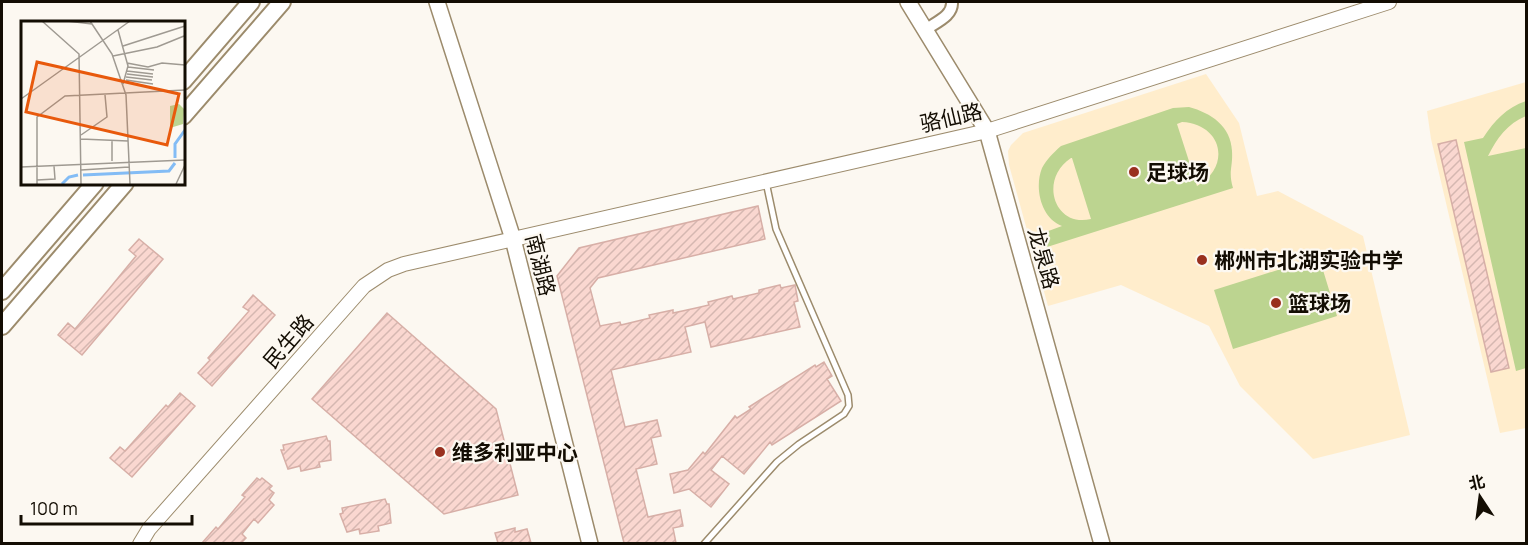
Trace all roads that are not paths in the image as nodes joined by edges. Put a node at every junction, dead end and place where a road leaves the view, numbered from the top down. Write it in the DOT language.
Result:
graph roads {
  1 [pos="251,2"];
  2 [pos="282,2"];
  3 [pos="437,2"];
  4 [pos="908,2"];
  5 [pos="952,2"];
  6 [pos="1389,2"];
  7 [pos="925,30"];
  8 [pos="184,80"];
  9 [pos="184,115"];
  10 [pos="987,131"];
  11 [pos="765,181"];
  12 [pos="94,184"];
  13 [pos="124,184"];
  14 [pos="513,239"];
  15 [pos="2,291"];
  16 [pos="2,326"];
  17 [pos="140,543"];
  18 [pos="590,543"];
  19 [pos="704,543"];
  20 [pos="1102,543"];
  1 -- 8 [label="main road"];
  2 -- 9 [label="main road"];
  3 -- 14 [label="main road, 南湖路"];
  4 -- 7 [label="main road, 龙泉路"];
  5 -- 7 [label="street"];
  6 -- 10 [label="street, 骆仙路"];
  7 -- 10 [label="main road, 龙泉路"];
  10 -- 11 [label="street, 骆仙路"];
  10 -- 20 [label="main road, 龙泉路"];
  11 -- 14 [label="street, 骆仙路"];
  11 -- 19 [label="lane"];
  12 -- 15 [label="main road"];
  13 -- 16 [label="main road"];
  14 -- 17 [label="street, 民生路"];
  14 -- 18 [label="main road, 南湖路"];
}
